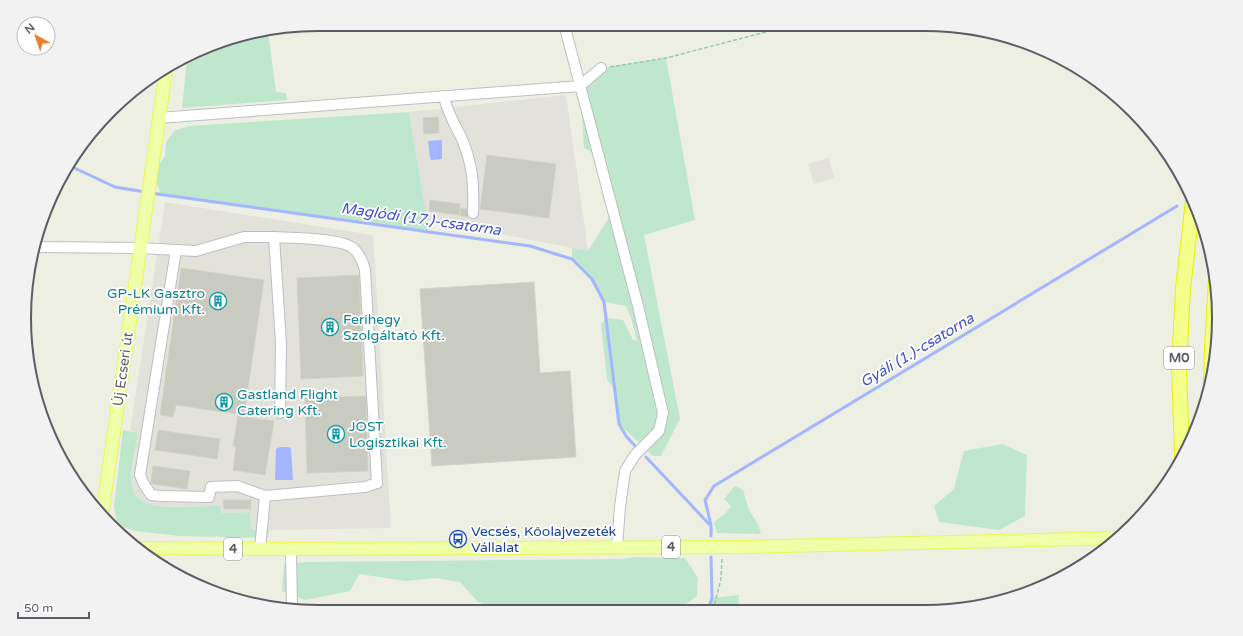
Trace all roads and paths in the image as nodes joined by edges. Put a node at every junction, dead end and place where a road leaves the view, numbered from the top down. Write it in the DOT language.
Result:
graph roads {
  1 [pos="566,31"];
  2 [pos="770,31"];
  3 [pos="601,68"];
  4 [pos="165,75"];
  5 [pos="580,86"];
  6 [pos="444,96"];
  7 [pos="159,118"];
  8 [pos="1192,212"];
  9 [pos="472,213"];
  10 [pos="274,237"];
  11 [pos="40,247"];
  12 [pos="140,248"];
  13 [pos="176,250"];
  14 [pos="280,413"];
  15 [pos="1182,446"];
  16 [pos="265,496"];
  17 [pos="103,508"];
  18 [pos="1109,538"];
  19 [pos="617,547"];
  20 [pos="146,548"];
  21 [pos="260,549"];
  22 [pos="291,549"];
  23 [pos="722,554"];
  24 [pos="292,604"];
  25 [pos="714,605"];
  1 -- 5 [label="lane"];
  2 -- 3 [label="path"];
  3 -- 5 [label="lane"];
  4 -- 7 [label="main road"];
  5 -- 6 [label="lane"];
  5 -- 19 [label="lane"];
  6 -- 7 [label="lane"];
  6 -- 9 [label="lane"];
  7 -- 12 [label="main road, Új Ecseri út"];
  8 -- 15 [label="highway, M0"];
  10 -- 13 [label="lane"];
  10 -- 14 [label="lane"];
  10 -- 16 [label="lane"];
  11 -- 12 [label="lane"];
  12 -- 13 [label="lane"];
  12 -- 17 [label="main road, Új Ecseri út"];
  13 -- 16 [label="lane"];
  16 -- 21 [label="lane"];
  18 -- 19 [label="main road, 4"];
  19 -- 22 [label="main road, 4"];
  20 -- 21 [label="main road, 4"];
  21 -- 22 [label="main road, 4"];
  22 -- 24 [label="lane"];
  23 -- 25 [label="path"];
}
